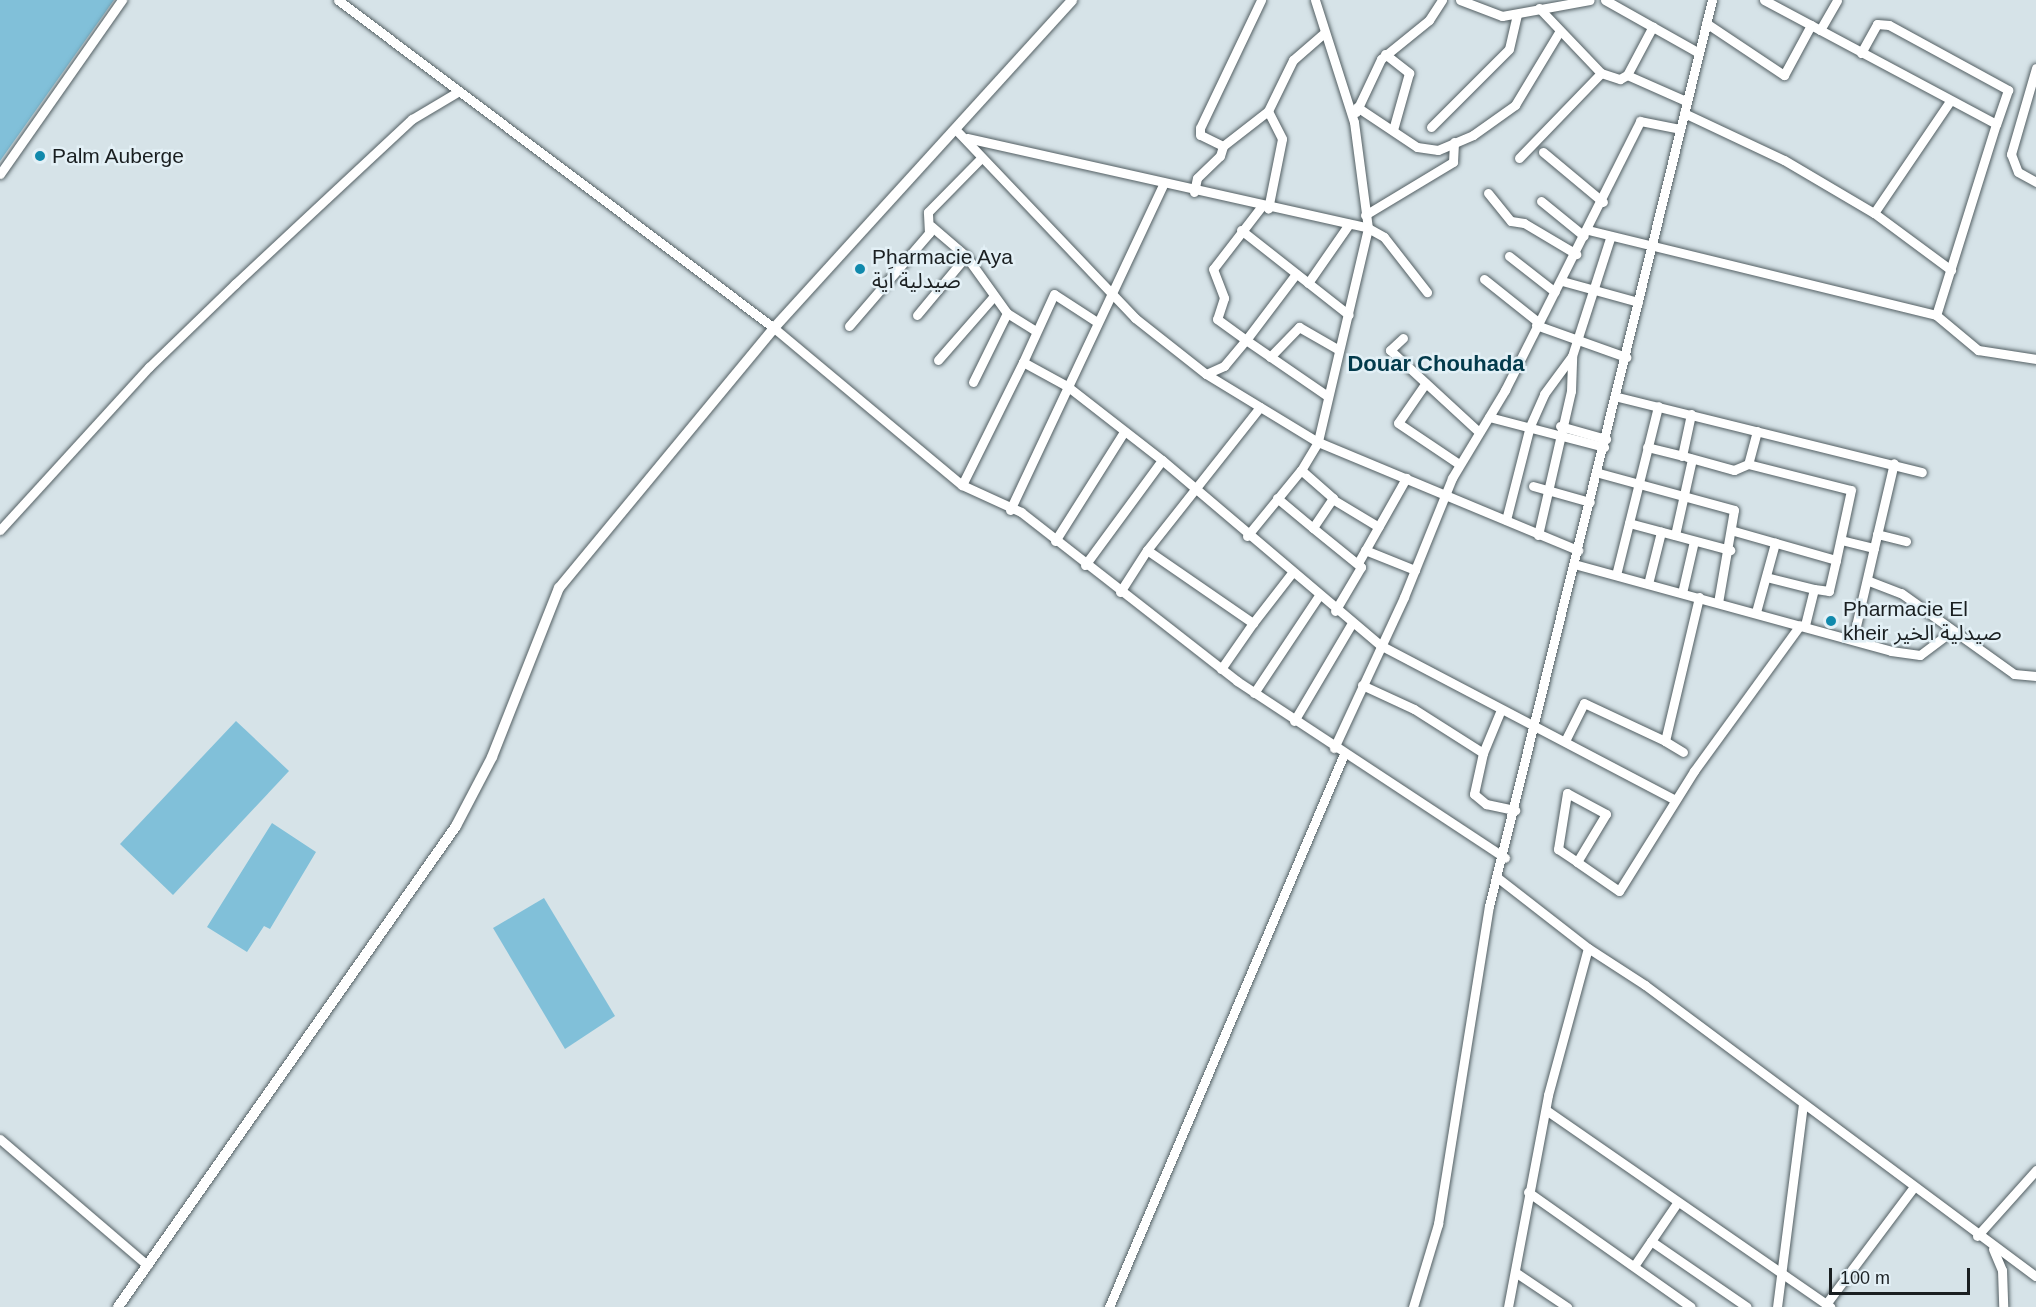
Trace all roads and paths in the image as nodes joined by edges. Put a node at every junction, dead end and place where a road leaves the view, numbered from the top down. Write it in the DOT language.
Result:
graph roads {
  1 [pos="122,0"];
  2 [pos="338,0"];
  3 [pos="1072,0"];
  4 [pos="1261,0"];
  5 [pos="1315,0"];
  6 [pos="1442,0"];
  7 [pos="1460,0"];
  8 [pos="1590,0"];
  9 [pos="1605,0"];
  10 [pos="1712,0"];
  11 [pos="1764,0"];
  12 [pos="1837,0"];
  13 [pos="1539,9"];
  14 [pos="1517,14"];
  15 [pos="1706,23"];
  16 [pos="1811,25"];
  17 [pos="1653,26"];
  18 [pos="1820,30"];
  19 [pos="1559,32"];
  20 [pos="1324,33"];
  21 [pos="1699,53"];
  22 [pos="1861,53"];
  23 [pos="1385,54"];
  24 [pos="2036,68"];
  25 [pos="1601,73"];
  26 [pos="1627,75"];
  27 [pos="456,93"];
  28 [pos="1686,100"];
  29 [pos="1950,101"];
  30 [pos="1357,106"];
  31 [pos="1268,111"];
  32 [pos="1683,113"];
  33 [pos="1354,122"];
  34 [pos="1996,124"];
  35 [pos="1431,127"];
  36 [pos="1680,129"];
  37 [pos="1393,130"];
  38 [pos="962,135"];
  39 [pos="1454,142"];
  40 [pos="1223,146"];
  41 [pos="1543,152"];
  42 [pos="981,158"];
  43 [pos="1519,158"];
  44 [pos="0,174"];
  45 [pos="1164,182"];
  46 [pos="2036,182"];
  47 [pos="1194,192"];
  48 [pos="1488,194"];
  49 [pos="1541,201"];
  50 [pos="1603,202"];
  51 [pos="1265,208"];
  52 [pos="1874,213"];
  53 [pos="1365,215"];
  54 [pos="1349,224"];
  55 [pos="931,226"];
  56 [pos="1368,228"];
  57 [pos="1241,230"];
  58 [pos="1586,233"];
  59 [pos="1610,238"];
  60 [pos="1653,247"];
  61 [pos="1576,254"];
  62 [pos="966,256"];
  63 [pos="1509,256"];
  64 [pos="1951,270"];
  65 [pos="1296,274"];
  66 [pos="1484,279"];
  67 [pos="1562,281"];
  68 [pos="1308,283"];
  69 [pos="1594,291"];
  70 [pos="1427,292"];
  71 [pos="1555,292"];
  72 [pos="1111,293"];
  73 [pos="994,296"];
  74 [pos="1638,302"];
  75 [pos="1007,313"];
  76 [pos="917,315"];
  77 [pos="1349,315"];
  78 [pos="1936,315"];
  79 [pos="1097,322"];
  80 [pos="1537,324"];
  81 [pos="849,326"];
  82 [pos="774,328"];
  83 [pos="1036,331"];
  84 [pos="1403,338"];
  85 [pos="1246,340"];
  86 [pos="1576,343"];
  87 [pos="1339,350"];
  88 [pos="1572,356"];
  89 [pos="1270,357"];
  90 [pos="1626,357"];
  91 [pos="2036,359"];
  92 [pos="938,360"];
  93 [pos="1023,362"];
  94 [pos="1206,374"];
  95 [pos="973,382"];
  96 [pos="1425,384"];
  97 [pos="1067,386"];
  98 [pos="1326,395"];
  99 [pos="1618,397"];
  100 [pos="1658,406"];
  101 [pos="1260,407"];
  102 [pos="1691,414"];
  103 [pos="1489,417"];
  104 [pos="1530,426"];
  105 [pos="1560,430"];
  106 [pos="1757,430"];
  107 [pos="1124,432"];
  108 [pos="1479,432"];
  109 [pos="1318,442"];
  110 [pos="1605,443"];
  111 [pos="1647,447"];
  112 [pos="1682,456"];
  113 [pos="1692,459"];
  114 [pos="1162,460"];
  115 [pos="1894,463"];
  116 [pos="1459,464"];
  117 [pos="1748,464"];
  118 [pos="1301,470"];
  119 [pos="1922,472"];
  120 [pos="1599,473"];
  121 [pos="1406,478"];
  122 [pos="1638,483"];
  123 [pos="962,485"];
  124 [pos="1533,486"];
  125 [pos="1194,490"];
  126 [pos="1546,491"];
  127 [pos="1446,496"];
  128 [pos="1684,496"];
  129 [pos="1277,498"];
  130 [pos="1334,500"];
  131 [pos="1590,502"];
  132 [pos="1010,510"];
  133 [pos="1506,520"];
  134 [pos="1629,523"];
  135 [pos="1378,527"];
  136 [pos="1313,528"];
  137 [pos="0,530"];
  138 [pos="1734,531"];
  139 [pos="1661,532"];
  140 [pos="1877,534"];
  141 [pos="1538,535"];
  142 [pos="1247,536"];
  143 [pos="1675,536"];
  144 [pos="1841,540"];
  145 [pos="1055,541"];
  146 [pos="1694,541"];
  147 [pos="1906,541"];
  148 [pos="1775,543"];
  149 [pos="1874,548"];
  150 [pos="1147,550"];
  151 [pos="1365,550"];
  152 [pos="1578,550"];
  153 [pos="1730,550"];
  154 [pos="1836,560"];
  155 [pos="1358,563"];
  156 [pos="1574,564"];
  157 [pos="1085,565"];
  158 [pos="1415,570"];
  159 [pos="1291,574"];
  160 [pos="1616,575"];
  161 [pos="1766,578"];
  162 [pos="1869,581"];
  163 [pos="1648,584"];
  164 [pos="1814,590"];
  165 [pos="1120,592"];
  166 [pos="1682,593"];
  167 [pos="1318,597"];
  168 [pos="1699,597"];
  169 [pos="1718,603"];
  170 [pos="1335,611"];
  171 [pos="1756,612"];
  172 [pos="1253,623"];
  173 [pos="1352,623"];
  174 [pos="1802,625"];
  175 [pos="1950,632"];
  176 [pos="1853,639"];
  177 [pos="1380,645"];
  178 [pos="1221,669"];
  179 [pos="2036,676"];
  180 [pos="1362,685"];
  181 [pos="1254,693"];
  182 [pos="1500,712"];
  183 [pos="1294,721"];
  184 [pos="1533,728"];
  185 [pos="1566,740"];
  186 [pos="1665,741"];
  187 [pos="1334,748"];
  188 [pos="1683,752"];
  189 [pos="1483,753"];
  190 [pos="1344,754"];
  191 [pos="1675,800"];
  192 [pos="1515,810"];
  193 [pos="1504,858"];
  194 [pos="1577,862"];
  195 [pos="1498,878"];
  196 [pos="1588,948"];
  197 [pos="1803,1105"];
  198 [pos="1546,1110"];
  199 [pos="0,1139"];
  200 [pos="2036,1170"];
  201 [pos="1913,1188"];
  202 [pos="1528,1192"];
  203 [pos="1677,1203"];
  204 [pos="1977,1236"];
  205 [pos="1651,1241"];
  206 [pos="1992,1248"];
  207 [pos="1634,1266"];
  208 [pos="145,1268"];
  209 [pos="1515,1272"];
  210 [pos="1780,1273"];
  211 [pos="2036,1276"];
  212 [pos="2005,1304"];
  213 [pos="1828,1305"];
  214 [pos="118,1307"];
  215 [pos="1109,1307"];
  216 [pos="1413,1307"];
  217 [pos="1509,1307"];
  218 [pos="1567,1307"];
  219 [pos="1691,1307"];
  220 [pos="1747,1307"];
  221 [pos="1777,1307"];
  1 -- 44 [label="street"];
  2 -- 27 [label="street"];
  3 -- 38 [label="street"];
  4 -- 40 [label="street"];
  5 -- 20 [label="street"];
  6 -- 23 [label="street"];
  7 -- 14 [label="street"];
  8 -- 13 [label="street"];
  9 -- 17 [label="street"];
  10 -- 15 [label="street"];
  11 -- 16 [label="street"];
  12 -- 18 [label="street"];
  13 -- 14 [label="street"];
  13 -- 19 [label="street"];
  14 -- 35 [label="street"];
  15 -- 16 [label="street"];
  15 -- 21 [label="street"];
  16 -- 18 [label="street"];
  17 -- 21 [label="street"];
  17 -- 26 [label="street"];
  18 -- 22 [label="street"];
  19 -- 25 [label="street"];
  19 -- 39 [label="street"];
  20 -- 31 [label="street"];
  20 -- 33 [label="street"];
  21 -- 28 [label="street"];
  22 -- 29 [label="street"];
  22 -- 34 [label="street"];
  23 -- 30 [label="street"];
  23 -- 37 [label="street"];
  24 -- 46 [label="street"];
  25 -- 26 [label="street"];
  25 -- 43 [label="street"];
  26 -- 28 [label="street"];
  27 -- 82 [label="street"];
  27 -- 137 [label="street"];
  28 -- 32 [label="street"];
  29 -- 34 [label="street"];
  29 -- 52 [label="street"];
  30 -- 33 [label="street"];
  30 -- 37 [label="street"];
  31 -- 40 [label="street"];
  31 -- 51 [label="street"];
  32 -- 36 [label="street"];
  32 -- 52 [label="street"];
  33 -- 53 [label="street"];
  34 -- 64 [label="street"];
  36 -- 50 [label="street"];
  36 -- 60 [label="street"];
  37 -- 39 [label="street"];
  38 -- 42 [label="street"];
  38 -- 45 [label="street"];
  38 -- 82 [label="street"];
  39 -- 53 [label="street"];
  40 -- 47 [label="street"];
  41 -- 50 [label="street"];
  42 -- 55 [label="street"];
  42 -- 72 [label="street"];
  45 -- 47 [label="street"];
  45 -- 72 [label="street"];
  47 -- 51 [label="street"];
  48 -- 61 [label="street"];
  49 -- 58 [label="street"];
  50 -- 58 [label="street"];
  51 -- 54 [label="street"];
  51 -- 57 [label="street"];
  52 -- 64 [label="street"];
  53 -- 56 [label="street"];
  54 -- 56 [label="street"];
  54 -- 68 [label="street"];
  55 -- 62 [label="street"];
  55 -- 81 [label="street"];
  56 -- 70 [label="street"];
  56 -- 77 [label="street"];
  57 -- 65 [label="street"];
  57 -- 85 [label="street"];
  58 -- 59 [label="street"];
  58 -- 61 [label="street"];
  59 -- 60 [label="street"];
  59 -- 69 [label="street"];
  60 -- 74 [label="street"];
  60 -- 78 [label="street"];
  61 -- 67 [label="street"];
  62 -- 73 [label="street"];
  62 -- 76 [label="street"];
  63 -- 71 [label="street"];
  64 -- 78 [label="street"];
  65 -- 68 [label="street"];
  65 -- 85 [label="street"];
  66 -- 80 [label="street"];
  67 -- 69 [label="street"];
  67 -- 71 [label="street"];
  68 -- 77 [label="street"];
  69 -- 74 [label="street"];
  69 -- 86 [label="street"];
  71 -- 80 [label="street"];
  72 -- 79 [label="street"];
  72 -- 94 [label="street"];
  73 -- 75 [label="street"];
  73 -- 92 [label="street"];
  74 -- 90 [label="street"];
  75 -- 83 [label="street"];
  75 -- 95 [label="street"];
  77 -- 87 [label="street"];
  78 -- 91 [label="street"];
  79 -- 83 [label="street"];
  79 -- 97 [label="street"];
  80 -- 86 [label="street"];
  80 -- 103 [label="street"];
  82 -- 123 [label="street"];
  82 -- 208 [label="street"];
  83 -- 93 [label="street"];
  84 -- 96 [label="street"];
  85 -- 89 [label="street"];
  85 -- 94 [label="street"];
  86 -- 88 [label="street"];
  86 -- 90 [label="street"];
  87 -- 89 [label="street"];
  87 -- 98 [label="street"];
  88 -- 104 [label="street"];
  88 -- 105 [label="street"];
  89 -- 98 [label="street"];
  90 -- 99 [label="street"];
  93 -- 97 [label="street"];
  93 -- 123 [label="street"];
  94 -- 101 [label="street"];
  96 -- 108 [label="street"];
  96 -- 116 [label="street"];
  97 -- 107 [label="street"];
  97 -- 132 [label="street"];
  98 -- 109 [label="street"];
  99 -- 100 [label="street"];
  99 -- 110 [label="street"];
  100 -- 102 [label="street"];
  100 -- 111 [label="street"];
  101 -- 109 [label="street"];
  101 -- 125 [label="street"];
  102 -- 106 [label="street"];
  102 -- 112 [label="street"];
  103 -- 104 [label="street"];
  103 -- 108 [label="street"];
  104 -- 105 [label="street"];
  104 -- 133 [label="street"];
  105 -- 110 [label="street"];
  105 -- 126 [label="street"];
  106 -- 115 [label="street"];
  106 -- 117 [label="street"];
  107 -- 114 [label="street"];
  107 -- 145 [label="street"];
  108 -- 116 [label="street"];
  109 -- 118 [label="street"];
  109 -- 121 [label="street"];
  110 -- 120 [label="street"];
  111 -- 112 [label="street"];
  111 -- 122 [label="street"];
  112 -- 113 [label="street"];
  113 -- 117 [label="street"];
  113 -- 128 [label="street"];
  114 -- 125 [label="street"];
  114 -- 157 [label="street"];
  115 -- 119 [label="street"];
  115 -- 140 [label="street"];
  116 -- 127 [label="street"];
  117 -- 144 [label="street"];
  118 -- 129 [label="street"];
  118 -- 130 [label="street"];
  120 -- 122 [label="street"];
  120 -- 131 [label="street"];
  121 -- 127 [label="street"];
  121 -- 135 [label="street"];
  122 -- 128 [label="street"];
  122 -- 134 [label="street"];
  123 -- 132 [label="street"];
  124 -- 126 [label="street"];
  125 -- 142 [label="street"];
  125 -- 150 [label="street"];
  126 -- 131 [label="street"];
  126 -- 141 [label="street"];
  127 -- 133 [label="street"];
  127 -- 158 [label="street"];
  128 -- 138 [label="street"];
  128 -- 143 [label="street"];
  129 -- 136 [label="street"];
  129 -- 142 [label="street"];
  130 -- 135 [label="street"];
  130 -- 136 [label="street"];
  131 -- 152 [label="street"];
  132 -- 145 [label="street"];
  133 -- 141 [label="street"];
  134 -- 139 [label="street"];
  134 -- 160 [label="street"];
  135 -- 151 [label="street"];
  136 -- 155 [label="street"];
  138 -- 148 [label="street"];
  138 -- 153 [label="street"];
  139 -- 143 [label="street"];
  139 -- 163 [label="street"];
  140 -- 147 [label="street"];
  140 -- 149 [label="street"];
  141 -- 152 [label="street"];
  142 -- 159 [label="street"];
  143 -- 146 [label="street"];
  144 -- 149 [label="street"];
  144 -- 154 [label="street"];
  145 -- 157 [label="street"];
  146 -- 153 [label="street"];
  146 -- 166 [label="street"];
  148 -- 154 [label="street"];
  148 -- 161 [label="street"];
  149 -- 162 [label="street"];
  150 -- 165 [label="street"];
  150 -- 172 [label="street"];
  151 -- 155 [label="street"];
  151 -- 158 [label="street"];
  152 -- 156 [label="street"];
  153 -- 169 [label="street"];
  154 -- 164 [label="street"];
  155 -- 170 [label="street"];
  156 -- 160 [label="street"];
  156 -- 184 [label="street"];
  157 -- 165 [label="street"];
  158 -- 177 [label="street"];
  159 -- 167 [label="street"];
  159 -- 172 [label="street"];
  160 -- 163 [label="street"];
  161 -- 164 [label="street"];
  161 -- 171 [label="street"];
  162 -- 175 [label="street"];
  162 -- 176 [label="street"];
  163 -- 166 [label="street"];
  164 -- 174 [label="street"];
  165 -- 178 [label="street"];
  166 -- 168 [label="street"];
  167 -- 170 [label="street"];
  167 -- 181 [label="street"];
  168 -- 169 [label="street"];
  168 -- 186 [label="street"];
  169 -- 171 [label="street"];
  170 -- 173 [label="street"];
  171 -- 174 [label="street"];
  172 -- 178 [label="street"];
  173 -- 177 [label="street"];
  173 -- 183 [label="street"];
  174 -- 176 [label="street"];
  174 -- 191 [label="street"];
  175 -- 176 [label="street"];
  175 -- 179 [label="street"];
  177 -- 180 [label="street"];
  177 -- 182 [label="street"];
  178 -- 181 [label="street"];
  180 -- 187 [label="street"];
  180 -- 189 [label="street"];
  181 -- 183 [label="street"];
  182 -- 184 [label="street"];
  182 -- 189 [label="street"];
  183 -- 187 [label="street"];
  184 -- 185 [label="street"];
  184 -- 192 [label="street"];
  185 -- 186 [label="street"];
  185 -- 191 [label="street"];
  186 -- 188 [label="street"];
  187 -- 190 [label="street"];
  189 -- 192 [label="street"];
  190 -- 193 [label="street"];
  190 -- 215 [label="street"];
  191 -- 194 [label="street"];
  192 -- 193 [label="street"];
  193 -- 195 [label="street"];
  194 -- 194 [label="street"];
  195 -- 196 [label="street"];
  195 -- 216 [label="street"];
  196 -- 197 [label="street"];
  196 -- 198 [label="street"];
  197 -- 201 [label="street"];
  197 -- 210 [label="street"];
  198 -- 202 [label="street"];
  198 -- 203 [label="street"];
  199 -- 208 [label="street"];
  200 -- 204 [label="street"];
  201 -- 204 [label="street"];
  201 -- 213 [label="street"];
  202 -- 207 [label="street"];
  202 -- 209 [label="street"];
  203 -- 205 [label="street"];
  203 -- 210 [label="street"];
  204 -- 206 [label="street"];
  205 -- 207 [label="street"];
  205 -- 220 [label="street"];
  206 -- 211 [label="street"];
  206 -- 212 [label="street"];
  207 -- 219 [label="street"];
  208 -- 214 [label="street"];
  209 -- 217 [label="street"];
  209 -- 218 [label="street"];
  210 -- 213 [label="street"];
  210 -- 221 [label="street"];
}
